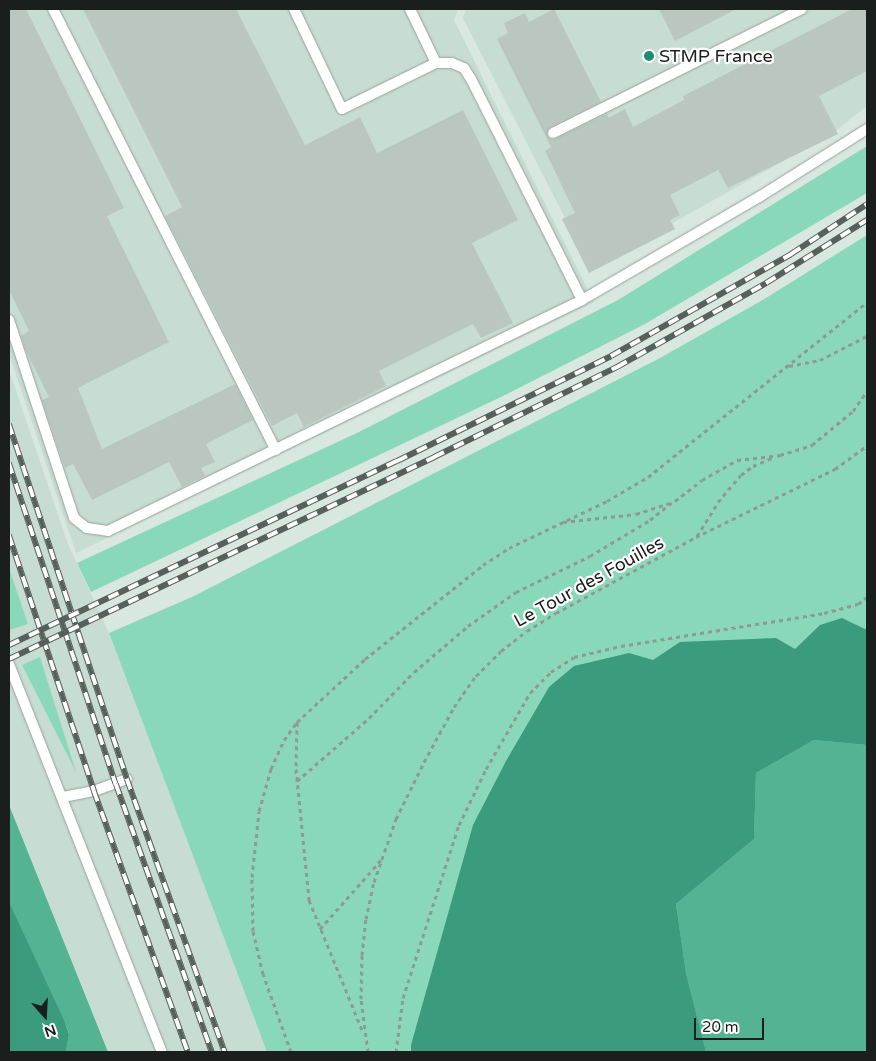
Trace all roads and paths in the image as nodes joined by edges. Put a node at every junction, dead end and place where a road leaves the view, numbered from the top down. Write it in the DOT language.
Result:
graph roads {
  1 [pos="53,9"];
  2 [pos="294,9"];
  3 [pos="410,9"];
  4 [pos="802,9"];
  5 [pos="436,63"];
  6 [pos="867,129"];
  7 [pos="553,133"];
  8 [pos="582,300"];
  9 [pos="867,302"];
  10 [pos="9,320"];
  11 [pos="867,336"];
  12 [pos="788,366"];
  13 [pos="867,391"];
  14 [pos="867,446"];
  15 [pos="276,450"];
  16 [pos="782,455"];
  17 [pos="675,500"];
  18 [pos="560,523"];
  19 [pos="696,537"];
  20 [pos="867,597"];
  21 [pos="9,664"];
  22 [pos="297,722"];
  23 [pos="127,780"];
  24 [pos="298,781"];
  25 [pos="63,798"];
  26 [pos="382,859"];
  27 [pos="320,929"];
  28 [pos="365,1037"];
  29 [pos="162,1052"];
  30 [pos="291,1052"];
  31 [pos="368,1052"];
  32 [pos="396,1052"];
  1 -- 15 [label="lane"];
  2 -- 5 [label="lane"];
  3 -- 5 [label="lane"];
  4 -- 7 [label="lane"];
  5 -- 8 [label="lane"];
  6 -- 8 [label="lane"];
  8 -- 15 [label="lane"];
  9 -- 12 [label="path"];
  10 -- 15 [label="lane"];
  11 -- 12 [label="path"];
  12 -- 18 [label="path"];
  13 -- 16 [label="path"];
  14 -- 19 [label="path, Le Tour des Fouilles"];
  16 -- 17 [label="path"];
  16 -- 19 [label="path"];
  17 -- 18 [label="path"];
  17 -- 24 [label="path"];
  18 -- 22 [label="path"];
  19 -- 26 [label="path, Le Tour des Fouilles"];
  20 -- 32 [label="path"];
  21 -- 25 [label="lane"];
  22 -- 24 [label="path"];
  22 -- 30 [label="path"];
  23 -- 25 [label="lane"];
  24 -- 27 [label="path"];
  25 -- 29 [label="lane"];
  26 -- 27 [label="path"];
  26 -- 28 [label="path, Le Tour des Fouilles"];
  27 -- 28 [label="path"];
  28 -- 31 [label="path, Le Tour des Fouilles"];
}
